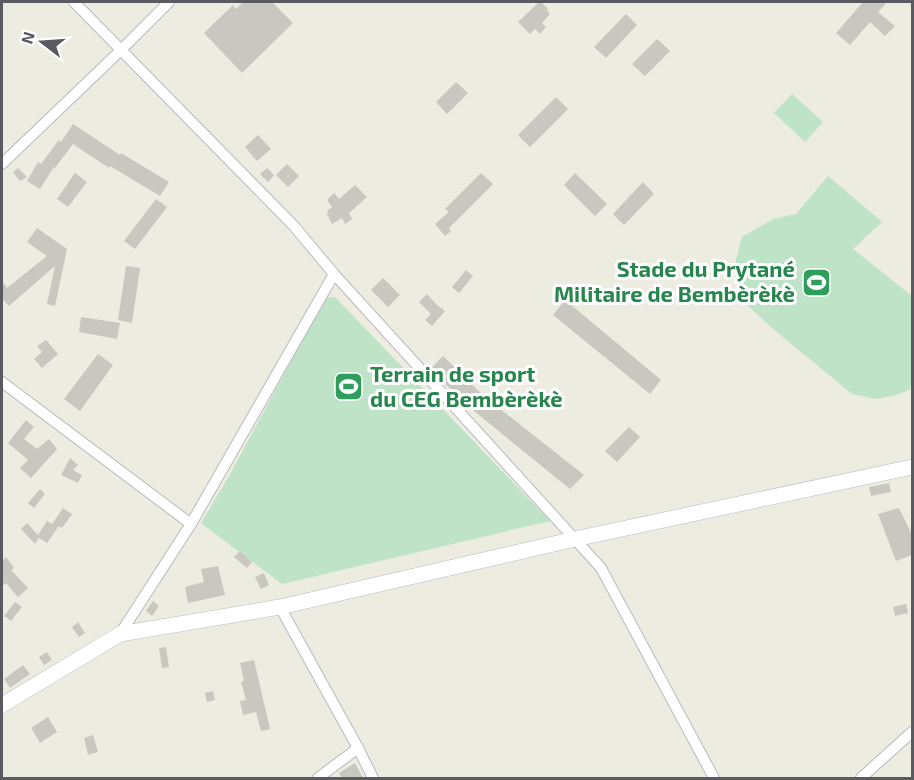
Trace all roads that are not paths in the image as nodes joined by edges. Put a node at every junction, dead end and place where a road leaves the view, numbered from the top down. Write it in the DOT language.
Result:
graph roads {
  1 [pos="74,2"];
  2 [pos="169,2"];
  3 [pos="121,50"];
  4 [pos="2,164"];
  5 [pos="334,274"];
  6 [pos="2,382"];
  7 [pos="912,466"];
  8 [pos="191,524"];
  9 [pos="575,539"];
  10 [pos="280,607"];
  11 [pos="120,634"];
  12 [pos="2,705"];
  13 [pos="912,732"];
  14 [pos="358,748"];
  15 [pos="318,778"];
  16 [pos="373,778"];
  17 [pos="714,778"];
  18 [pos="861,778"];
  1 -- 3 [label="street"];
  2 -- 3 [label="street"];
  3 -- 4 [label="street"];
  3 -- 5 [label="street"];
  5 -- 8 [label="street"];
  5 -- 9 [label="street"];
  6 -- 8 [label="street"];
  7 -- 9 [label="main road"];
  8 -- 11 [label="street"];
  9 -- 10 [label="main road"];
  9 -- 17 [label="street"];
  10 -- 11 [label="main road"];
  10 -- 14 [label="street"];
  11 -- 12 [label="main road"];
  13 -- 18 [label="street"];
  14 -- 15 [label="street"];
  14 -- 16 [label="street"];
}
